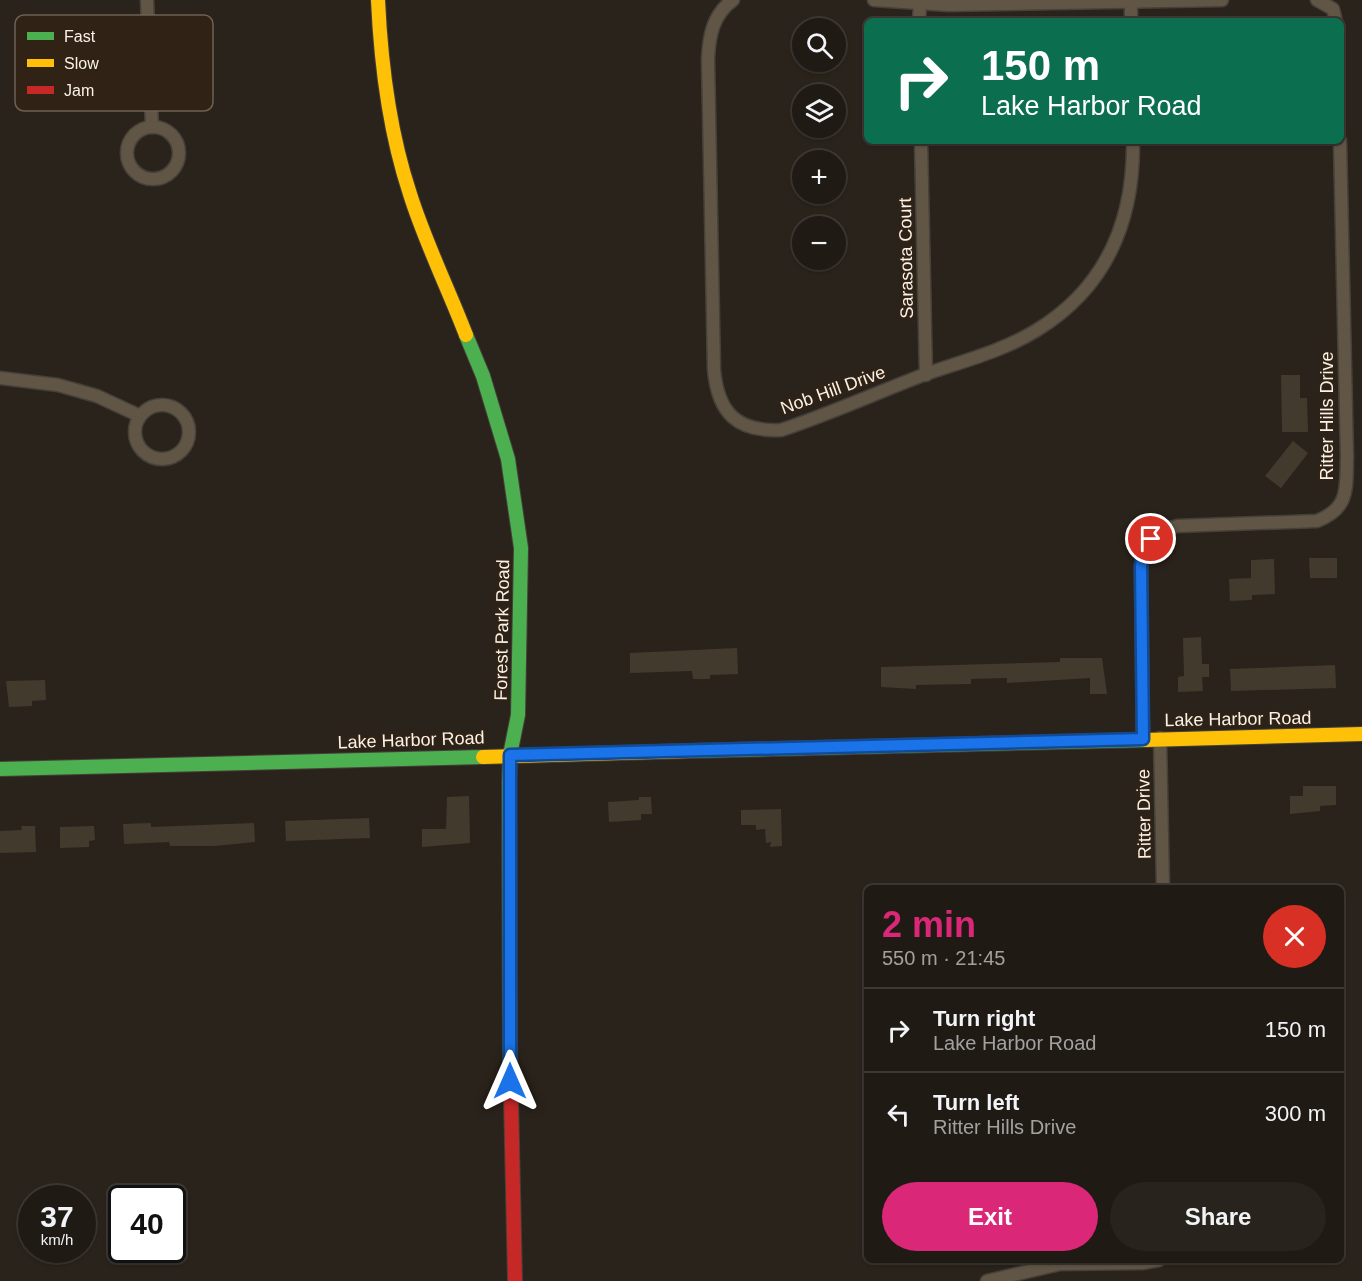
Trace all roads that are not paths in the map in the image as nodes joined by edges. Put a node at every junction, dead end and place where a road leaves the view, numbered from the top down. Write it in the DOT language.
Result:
graph roads {
  1 [pos="147,0"];
  2 [pos="378,0"];
  3 [pos="733,0"];
  4 [pos="874,0"];
  5 [pos="1222,0"];
  6 [pos="1320,1"];
  7 [pos="1131,2"];
  8 [pos="920,4"];
  9 [pos="148,15"];
  10 [pos="919,18"];
  11 [pos="1131,18"];
  12 [pos="1335,18"];
  13 [pos="151,111"];
  14 [pos="152,127"];
  15 [pos="921,144"];
  16 [pos="1133,144"];
  17 [pos="1340,144"];
  18 [pos="926,375"];
  19 [pos="0,378"];
  20 [pos="140,416"];
  21 [pos="1362,734"];
  22 [pos="1160,738"];
  23 [pos="1143,739"];
  24 [pos="510,755"];
  25 [pos="0,769"];
  26 [pos="1163,885"];
  27 [pos="1142,1263"];
  28 [pos="515,1281"];
  29 [pos="987,1281"];
  1 -- 9 [label="street"];
  2 -- 24 [label="street, Forest Park Road"];
  3 -- 18 [label="street, Nob Hill Drive"];
  4 -- 8 [label="street"];
  5 -- 7 [label="street"];
  6 -- 12 [label="street"];
  7 -- 8 [label="street"];
  7 -- 11 [label="street"];
  8 -- 10 [label="street"];
  13 -- 14 [label="street"];
  14 -- 14 [label="street"];
  15 -- 18 [label="street, Sarasota Court"];
  16 -- 18 [label="street, Nob Hill Drive"];
  17 -- 23 [label="street, Ritter Hills Drive"];
  19 -- 20 [label="street"];
  20 -- 20 [label="street"];
  21 -- 22 [label="street, Lake Harbor Road"];
  22 -- 23 [label="street, Lake Harbor Road"];
  22 -- 26 [label="street, Ritter Drive"];
  23 -- 24 [label="street, Lake Harbor Road"];
  24 -- 25 [label="street, Lake Harbor Road"];
  24 -- 28 [label="street, Forest Park Road"];
  27 -- 29 [label="street"];
}
